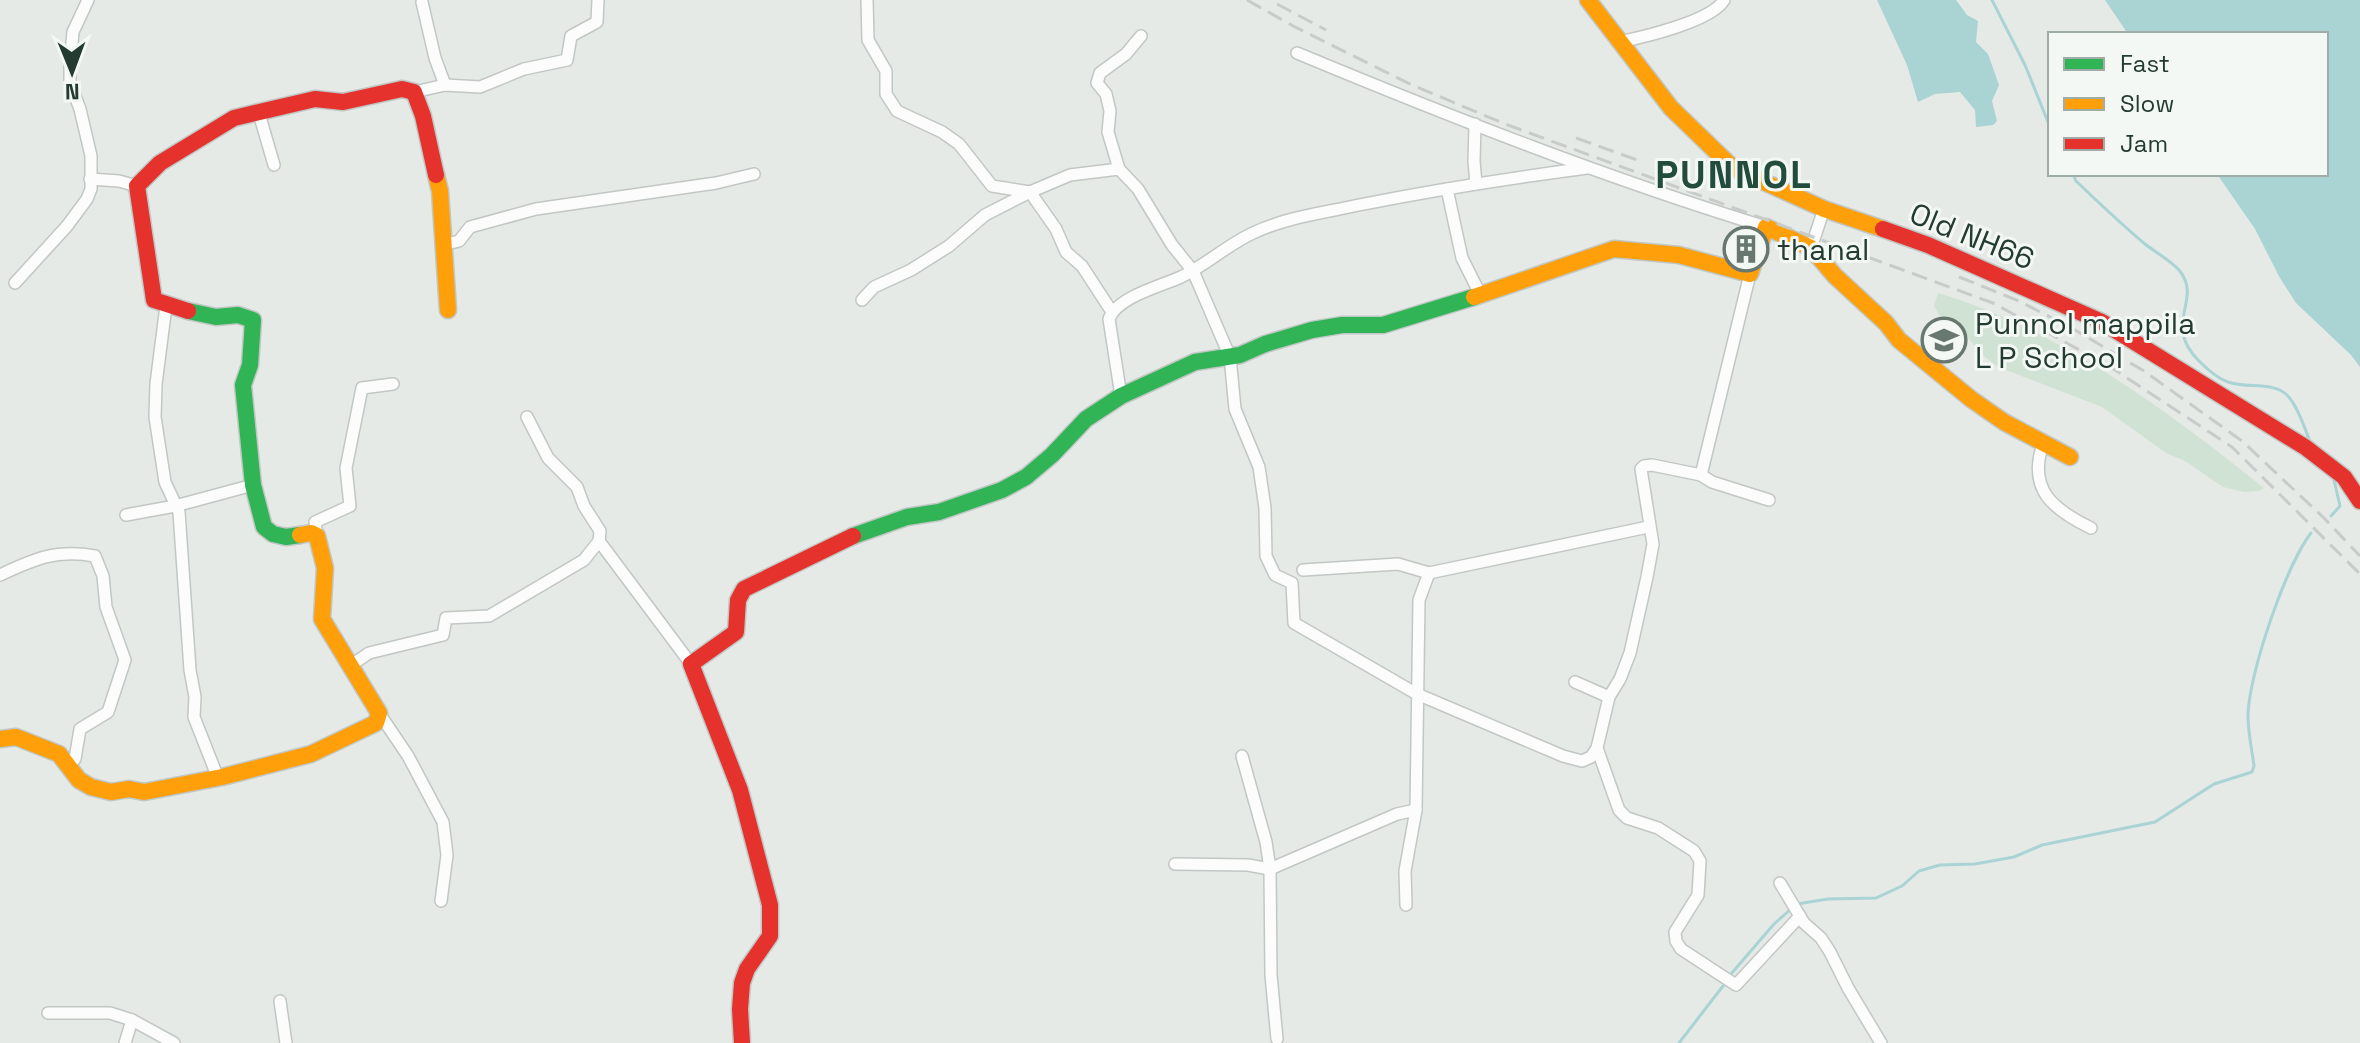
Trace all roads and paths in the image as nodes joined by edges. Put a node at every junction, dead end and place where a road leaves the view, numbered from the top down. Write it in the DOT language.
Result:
graph roads {
  1 [pos="88,0"];
  2 [pos="598,0"];
  3 [pos="867,0"];
  4 [pos="1724,0"];
  5 [pos="1590,1"];
  6 [pos="422,2"];
  7 [pos="1141,36"];
  8 [pos="1619,42"];
  9 [pos="1297,53"];
  10 [pos="445,85"];
  11 [pos="414,92"];
  12 [pos="258,110"];
  13 [pos="1475,124"];
  14 [pos="274,165"];
  15 [pos="1587,168"];
  16 [pos="1119,169"];
  17 [pos="754,174"];
  18 [pos="90,179"];
  19 [pos="1476,184"];
  20 [pos="137,186"];
  21 [pos="1447,189"];
  22 [pos="1030,192"];
  23 [pos="1824,209"];
  24 [pos="1766,227"];
  25 [pos="443,245"];
  26 [pos="1811,248"];
  27 [pos="1193,271"];
  28 [pos="1750,274"];
  29 [pos="15,283"];
  30 [pos="1480,294"];
  31 [pos="862,300"];
  32 [pos="166,306"];
  33 [pos="448,310"];
  34 [pos="1112,312"];
  35 [pos="1230,357"];
  36 [pos="393,384"];
  37 [pos="1121,396"];
  38 [pos="527,417"];
  39 [pos="2043,444"];
  40 [pos="2070,457"];
  41 [pos="1701,475"];
  42 [pos="253,485"];
  43 [pos="1769,500"];
  44 [pos="2360,501"];
  45 [pos="175,506"];
  46 [pos="126,515"];
  47 [pos="1648,527"];
  48 [pos="2091,528"];
  49 [pos="317,536"];
  50 [pos="599,541"];
  51 [pos="1303,570"];
  52 [pos="1429,573"];
  53 [pos="0,575"];
  54 [pos="691,664"];
  55 [pos="350,666"];
  56 [pos="1575,682"];
  57 [pos="1417,694"];
  58 [pos="1609,697"];
  59 [pos="379,713"];
  60 [pos="0,739"];
  61 [pos="1597,748"];
  62 [pos="1242,756"];
  63 [pos="68,765"];
  64 [pos="218,778"];
  65 [pos="1416,810"];
  66 [pos="1175,864"];
  67 [pos="1270,869"];
  68 [pos="1780,883"];
  69 [pos="441,901"];
  70 [pos="1406,905"];
  71 [pos="1796,909"];
  72 [pos="280,1001"];
  73 [pos="48,1013"];
  74 [pos="132,1020"];
  75 [pos="1277,1039"];
  76 [pos="125,1043"];
  77 [pos="174,1043"];
  78 [pos="286,1043"];
  79 [pos="742,1043"];
  80 [pos="1881,1043"];
  1 -- 18 [label="street"];
  2 -- 10 [label="street"];
  3 -- 22 [label="street"];
  4 -- 8 [label="street"];
  5 -- 8 [label="street, Old NH66"];
  6 -- 10 [label="street"];
  7 -- 16 [label="street"];
  8 -- 23 [label="street, Old NH66"];
  9 -- 13 [label="street"];
  10 -- 11 [label="street"];
  11 -- 12 [label="street"];
  11 -- 25 [label="street"];
  12 -- 14 [label="street"];
  12 -- 20 [label="street"];
  13 -- 15 [label="street"];
  13 -- 19 [label="street"];
  15 -- 19 [label="street"];
  15 -- 24 [label="street"];
  16 -- 22 [label="street"];
  16 -- 27 [label="street"];
  17 -- 25 [label="street"];
  18 -- 20 [label="street"];
  18 -- 29 [label="street"];
  19 -- 21 [label="street"];
  20 -- 32 [label="street"];
  21 -- 27 [label="street"];
  21 -- 30 [label="street"];
  22 -- 31 [label="street"];
  22 -- 34 [label="street"];
  23 -- 26 [label="street"];
  23 -- 44 [label="street, Old NH66"];
  24 -- 26 [label="street"];
  24 -- 28 [label="street"];
  25 -- 33 [label="street"];
  26 -- 39 [label="street"];
  27 -- 34 [label="street"];
  27 -- 35 [label="street"];
  28 -- 30 [label="street"];
  28 -- 41 [label="street"];
  30 -- 35 [label="street"];
  32 -- 42 [label="street"];
  32 -- 45 [label="street"];
  34 -- 37 [label="street"];
  35 -- 37 [label="street"];
  35 -- 57 [label="street"];
  36 -- 49 [label="street"];
  37 -- 54 [label="street"];
  38 -- 50 [label="street"];
  39 -- 40 [label="street"];
  39 -- 48 [label="street"];
  41 -- 43 [label="street"];
  41 -- 47 [label="street"];
  42 -- 45 [label="street"];
  42 -- 49 [label="street"];
  45 -- 46 [label="street"];
  45 -- 64 [label="street"];
  47 -- 52 [label="street"];
  47 -- 58 [label="street"];
  49 -- 55 [label="street"];
  50 -- 54 [label="street"];
  50 -- 55 [label="street"];
  51 -- 52 [label="street"];
  52 -- 57 [label="street"];
  53 -- 63 [label="street"];
  54 -- 79 [label="street"];
  55 -- 59 [label="street"];
  56 -- 58 [label="street"];
  57 -- 61 [label="street"];
  57 -- 65 [label="street"];
  58 -- 61 [label="street"];
  59 -- 64 [label="street"];
  59 -- 69 [label="street"];
  60 -- 63 [label="street"];
  61 -- 71 [label="street"];
  62 -- 67 [label="street"];
  63 -- 64 [label="street"];
  65 -- 67 [label="street"];
  65 -- 70 [label="street"];
  66 -- 67 [label="street"];
  67 -- 75 [label="street"];
  68 -- 71 [label="street"];
  71 -- 80 [label="street"];
  72 -- 78 [label="street"];
  73 -- 74 [label="street"];
  74 -- 76 [label="street"];
  74 -- 77 [label="street"];
}
